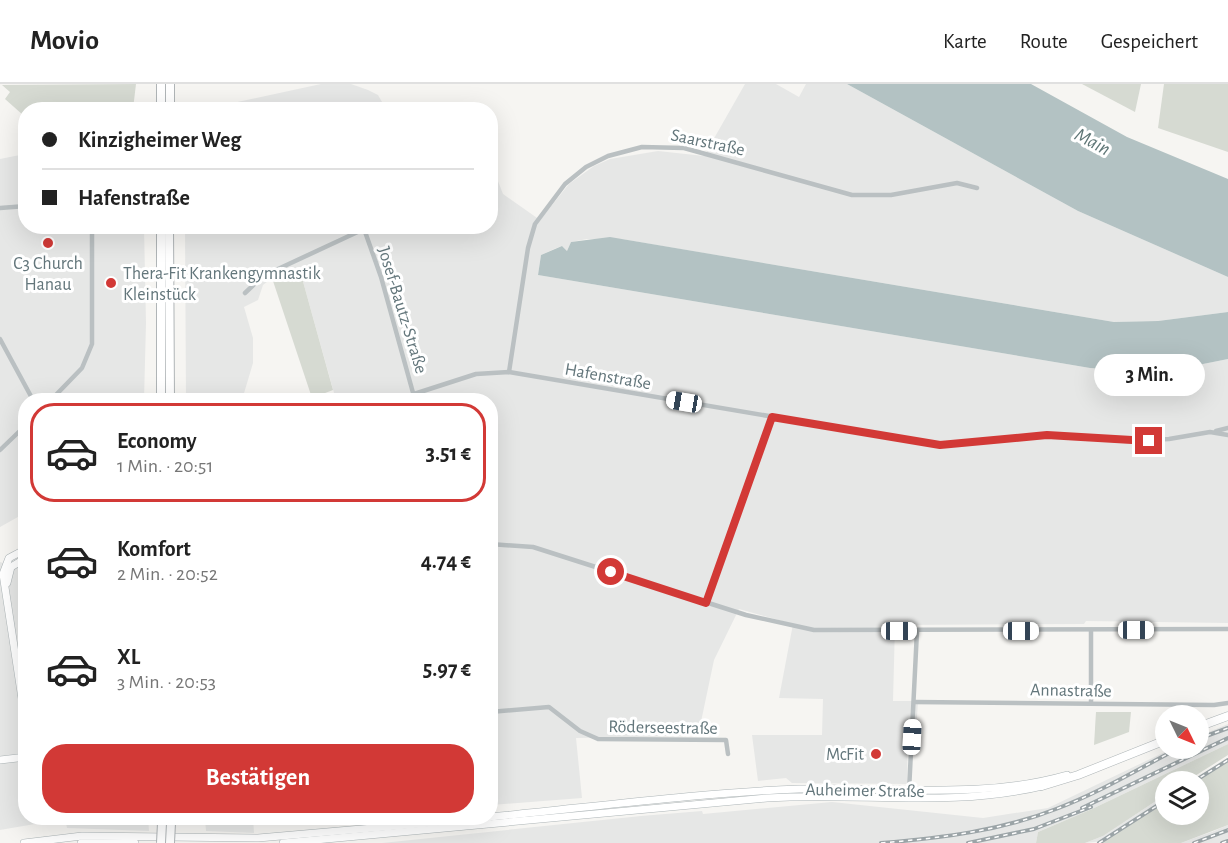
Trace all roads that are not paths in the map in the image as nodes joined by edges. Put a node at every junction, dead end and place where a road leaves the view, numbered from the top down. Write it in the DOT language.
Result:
graph roads {
  1 [pos="161,84"];
  2 [pos="170,84"];
  3 [pos="161,102"];
  4 [pos="170,102"];
  5 [pos="977,188"];
  6 [pos="18,207"];
  7 [pos="0,208"];
  8 [pos="92,234"];
  9 [pos="161,234"];
  10 [pos="169,234"];
  11 [pos="351,234"];
  12 [pos="366,234"];
  13 [pos="245,293"];
  14 [pos="0,339"];
  15 [pos="509,372"];
  16 [pos="29,393"];
  17 [pos="58,393"];
  18 [pos="161,393"];
  19 [pos="170,393"];
  20 [pos="414,393"];
  21 [pos="417,393"];
  22 [pos="772,417"];
  23 [pos="1228,428"];
  24 [pos="1210,432"];
  25 [pos="18,433"];
  26 [pos="1228,435"];
  27 [pos="0,450"];
  28 [pos="498,545"];
  29 [pos="18,553"];
  30 [pos="18,564"];
  31 [pos="8,594"];
  32 [pos="706,603"];
  33 [pos="1228,629"];
  34 [pos="1091,630"];
  35 [pos="917,631"];
  36 [pos="18,666"];
  37 [pos="914,702"];
  38 [pos="1091,703"];
  39 [pos="1228,703"];
  40 [pos="498,711"];
  41 [pos="1228,716"];
  42 [pos="1209,723"];
  43 [pos="1155,744"];
  44 [pos="728,754"];
  45 [pos="18,758"];
  46 [pos="0,760"];
  47 [pos="1084,771"];
  48 [pos="1042,786"];
  49 [pos="909,792"];
  50 [pos="644,806"];
  51 [pos="498,816"];
  52 [pos="498,823"];
  53 [pos="165,825"];
  54 [pos="167,825"];
  55 [pos="389,825"];
  56 [pos="477,825"];
  57 [pos="461,826"];
  58 [pos="24,843"];
  59 [pos="81,843"];
  60 [pos="135,843"];
  61 [pos="161,843"];
  62 [pos="170,843"];
  63 [pos="283,843"];
  1 -- 3 [label="highway"];
  2 -- 4 [label="highway"];
  5 -- 15 [label="street, Saarstraße"];
  6 -- 7 [label="street"];
  8 -- 17 [label="street"];
  9 -- 18 [label="highway"];
  10 -- 19 [label="highway"];
  11 -- 13 [label="street"];
  12 -- 20 [label="street, Josef-Bautz-Straße"];
  14 -- 16 [label="street"];
  15 -- 21 [label="street, Hafenstraße"];
  15 -- 22 [label="street, Hafenstraße"];
  22 -- 24 [label="street, Hafenstraße"];
  22 -- 32 [label="street"];
  23 -- 24 [label="street"];
  24 -- 26 [label="street, Hafenstraße"];
  25 -- 27 [label="street"];
  28 -- 32 [label="street"];
  29 -- 31 [label="main road"];
  30 -- 31 [label="main road"];
  31 -- 36 [label="main road"];
  32 -- 35 [label="street"];
  33 -- 34 [label="street"];
  34 -- 35 [label="street"];
  34 -- 38 [label="street"];
  35 -- 37 [label="street"];
  37 -- 38 [label="street, Annastraße"];
  37 -- 49 [label="street"];
  38 -- 39 [label="street, Annastraße"];
  40 -- 44 [label="street, Röderseestraße"];
  41 -- 42 [label="main road"];
  43 -- 47 [label="main road"];
  45 -- 46 [label="main road"];
  47 -- 48 [label="main road"];
  47 -- 49 [label="main road, Auheimer Straße"];
  48 -- 50 [label="main road, Auheimer Straße"];
  49 -- 50 [label="main road, Auheimer Straße"];
  50 -- 51 [label="main road, Auheimer Straße"];
  50 -- 52 [label="main road, Auheimer Straße"];
  53 -- 61 [label="highway, bridge"];
  54 -- 62 [label="highway, bridge"];
  55 -- 58 [label="main road, Auheimer Straße"];
  56 -- 57 [label="main road, Auheimer Straße"];
  57 -- 63 [label="main road, Auheimer Straße"];
  59 -- 60 [label="main road"];
}
